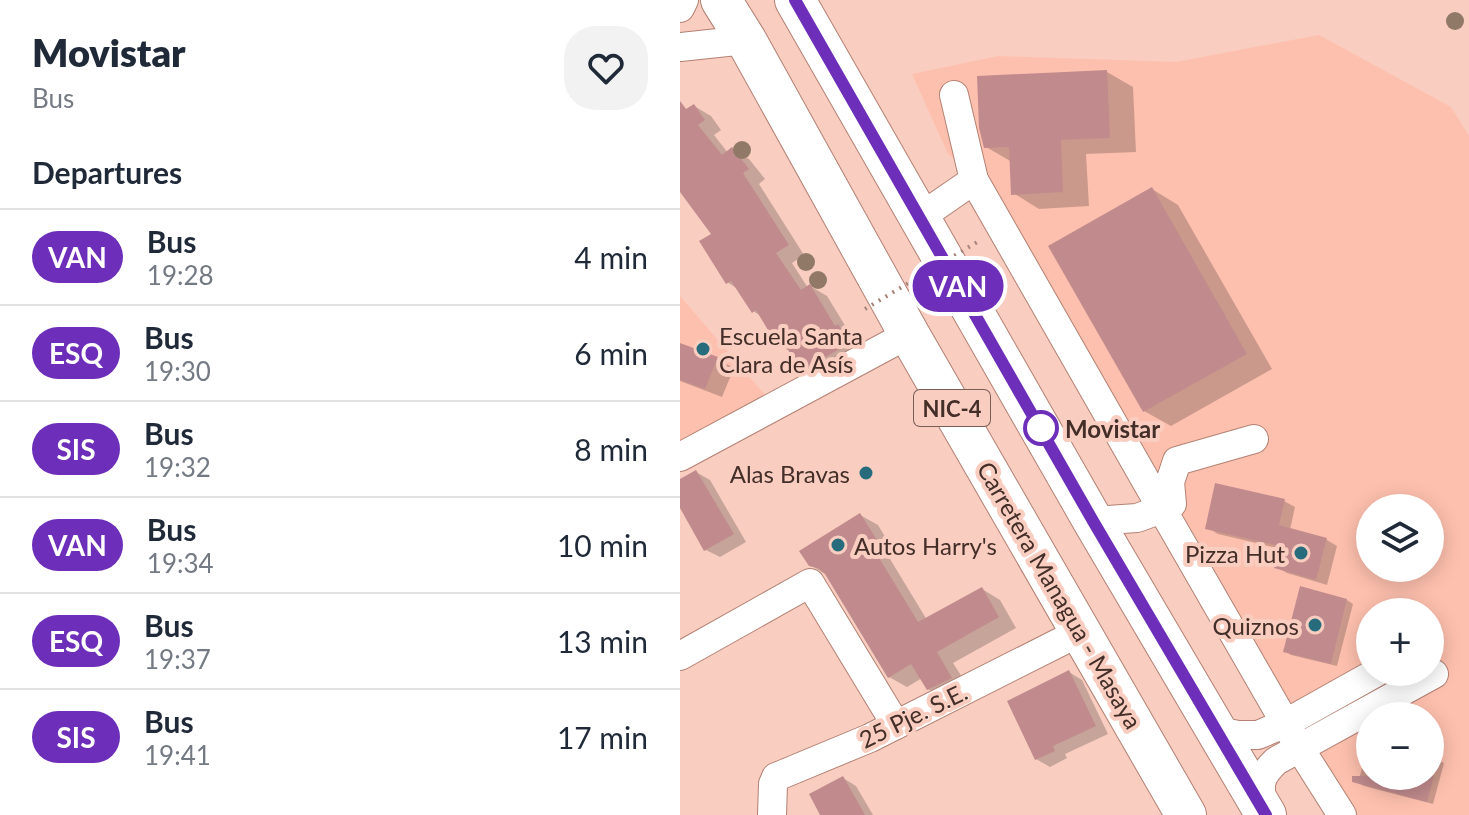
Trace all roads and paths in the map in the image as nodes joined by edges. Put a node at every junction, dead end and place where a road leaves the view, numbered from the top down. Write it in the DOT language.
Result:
graph roads {
  1 [pos="684,0"];
  2 [pos="721,0"];
  3 [pos="795,0"];
  4 [pos="680,8"];
  5 [pos="746,40"];
  6 [pos="680,47"];
  7 [pos="954,95"];
  8 [pos="974,180"];
  9 [pos="919,218"];
  10 [pos="979,241"];
  11 [pos="865,309"];
  12 [pos="909,334"];
  13 [pos="1254,439"];
  14 [pos="680,457"];
  15 [pos="1162,509"];
  16 [pos="1093,521"];
  17 [pos="1082,631"];
  18 [pos="684,645"];
  19 [pos="1358,686"];
  20 [pos="1406,686"];
  21 [pos="1212,724"];
  22 [pos="896,725"];
  23 [pos="1292,735"];
  24 [pos="1265,814"];
  25 [pos="772,815"];
  26 [pos="1186,815"];
  27 [pos="1342,815"];
  1 -- 4 [label="street"];
  2 -- 5 [label="highway, Carretera Managua - Masaya / NIC-4"];
  3 -- 9 [label="highway, NIC-4"];
  5 -- 6 [label="street"];
  5 -- 12 [label="highway, Carretera Managua - Masaya / NIC-4"];
  7 -- 8 [label="street"];
  8 -- 9 [label="street"];
  8 -- 15 [label="street"];
  9 -- 16 [label="highway, NIC-4"];
  10 -- 11 [label="path, bridge"];
  12 -- 14 [label="street"];
  12 -- 17 [label="highway, Carretera Managua - Masaya / NIC-4"];
  13 -- 15 [label="street"];
  15 -- 16 [label="street"];
  15 -- 23 [label="street"];
  16 -- 21 [label="highway, NIC-4"];
  17 -- 22 [label="street, 25 Pje. S.E."];
  17 -- 26 [label="highway, Carretera Managua - Masaya / NIC-4"];
  18 -- 22 [label="street"];
  19 -- 23 [label="street"];
  20 -- 23 [label="street"];
  21 -- 23 [label="street"];
  21 -- 24 [label="highway, NIC-4"];
  22 -- 25 [label="street, 25 Pje. S.E."];
  23 -- 24 [label="street"];
  23 -- 27 [label="street"];
}
